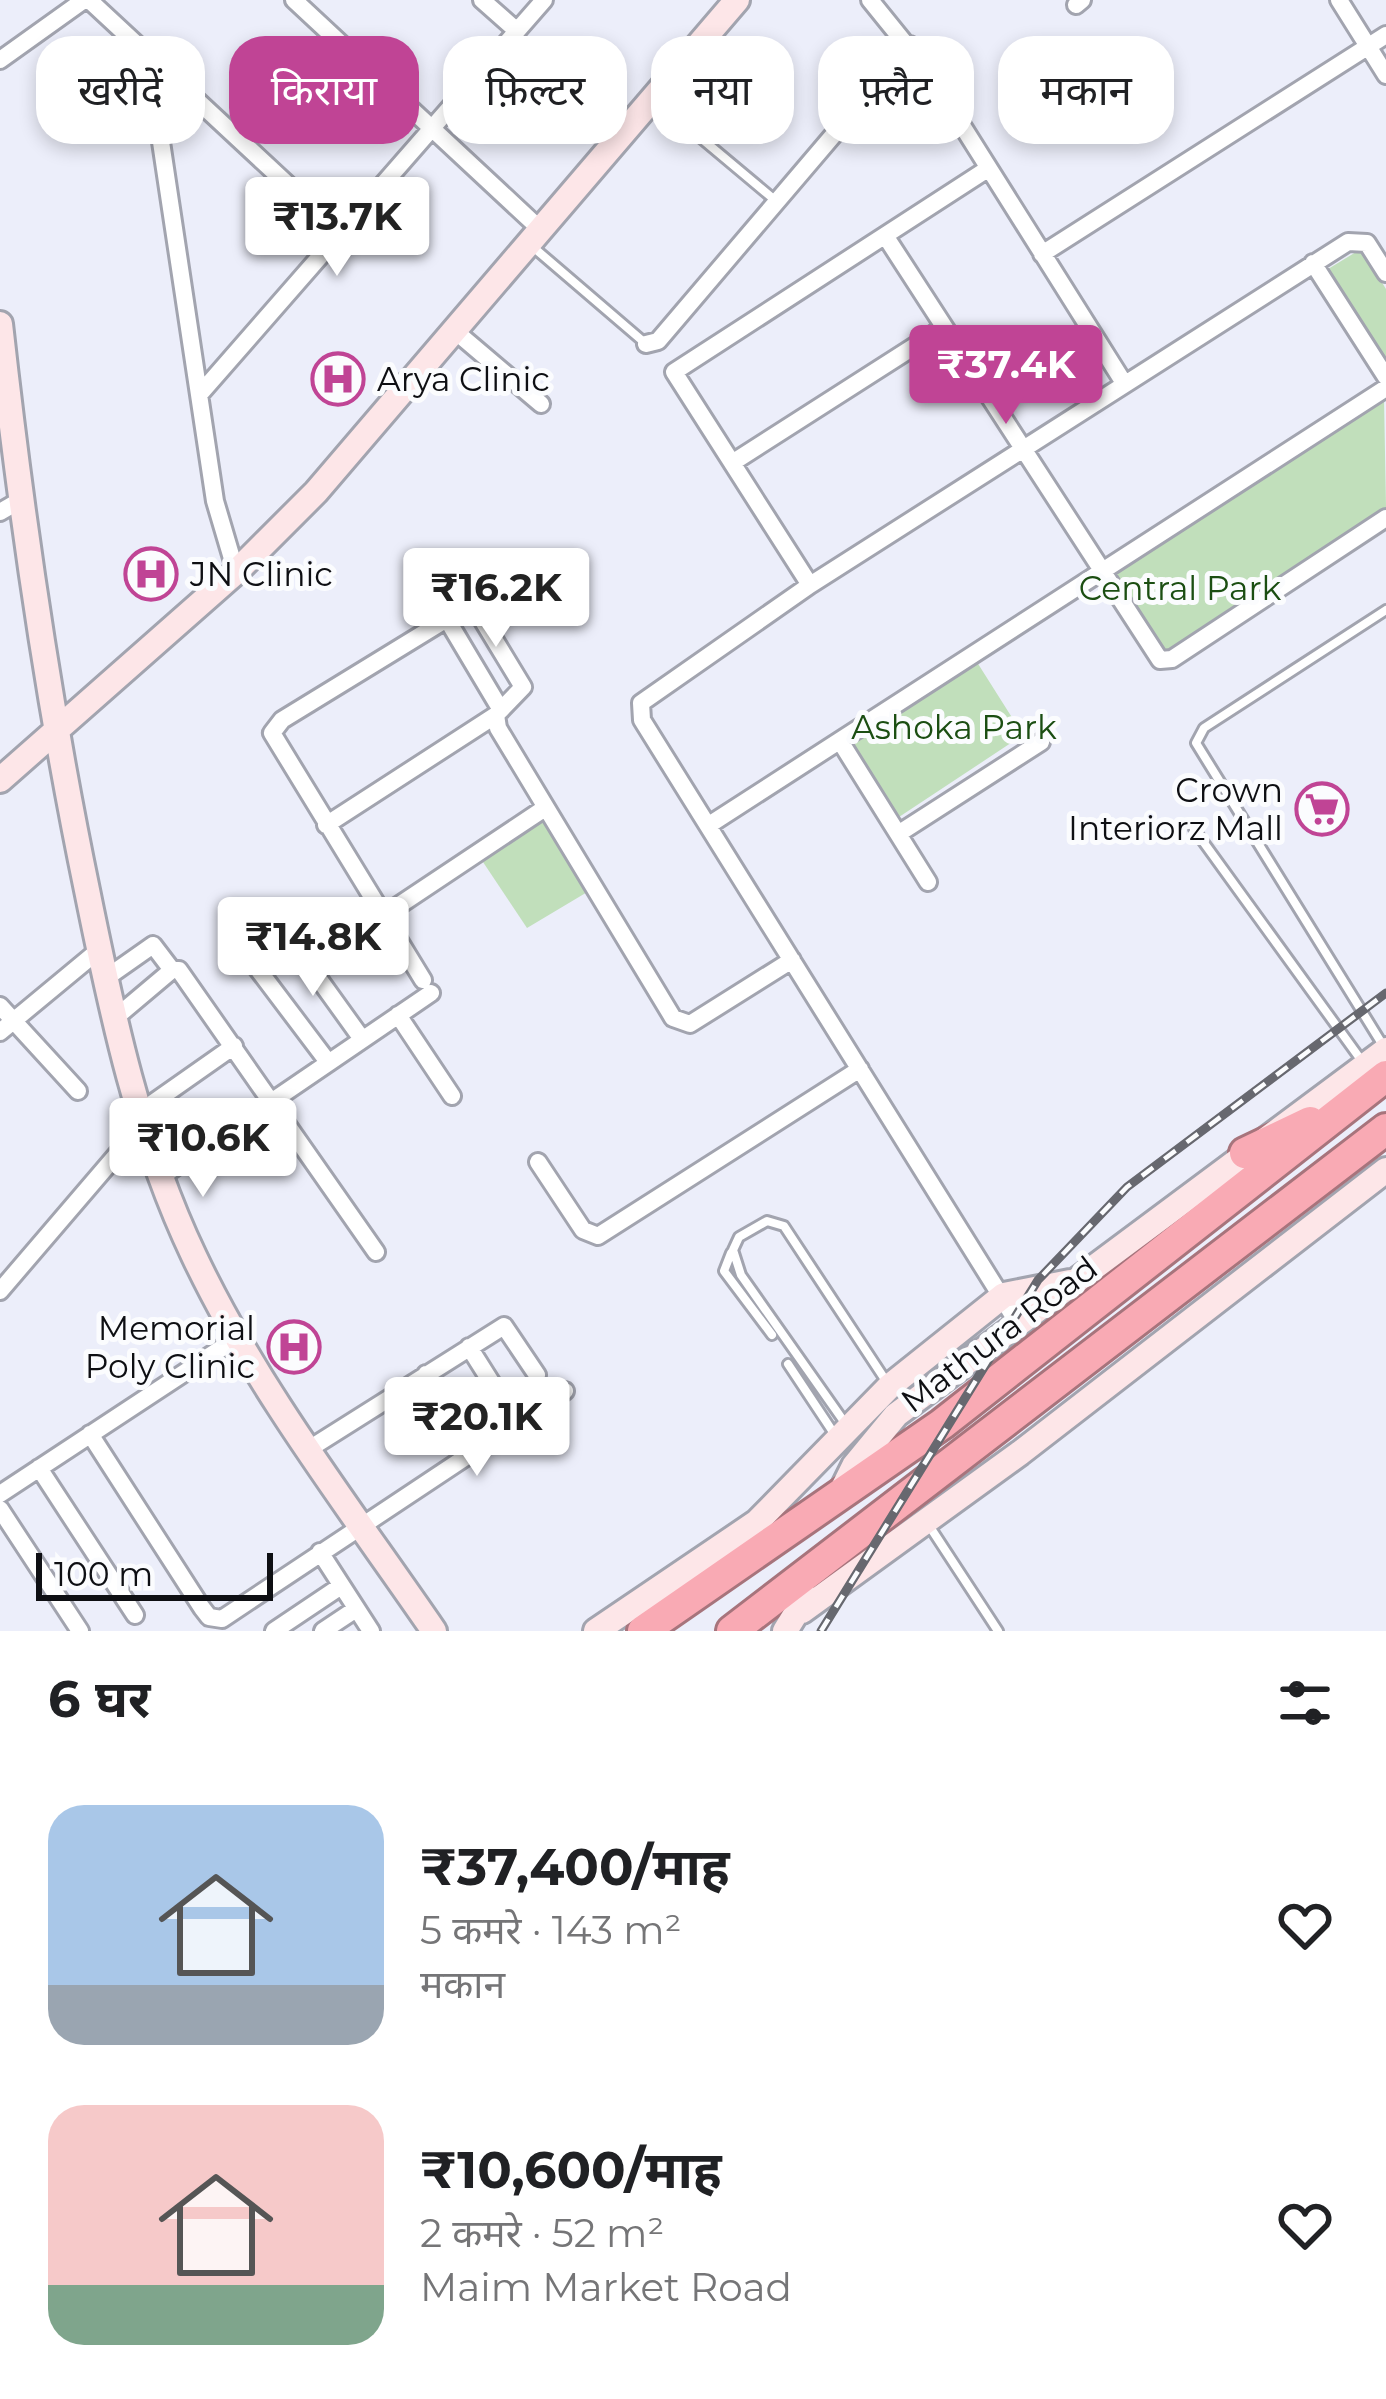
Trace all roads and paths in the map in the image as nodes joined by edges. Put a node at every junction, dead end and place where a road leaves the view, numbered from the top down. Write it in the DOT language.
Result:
graph roads {
  1 [pos="86,0"];
  2 [pos="294,0"];
  3 [pos="482,0"];
  4 [pos="544,0"];
  5 [pos="737,0"];
  6 [pos="870,0"];
  7 [pos="1339,0"];
  8 [pos="517,31"];
  9 [pos="1386,35"];
  10 [pos="125,36"];
  11 [pos="707,36"];
  12 [pos="902,36"];
  13 [pos="1368,47"];
  14 [pos="0,60"];
  15 [pos="1386,75"];
  16 [pos="651,102"];
  17 [pos="205,110"];
  18 [pos="434,128"];
  19 [pos="162,144"];
  20 [pos="708,144"];
  21 [pos="826,144"];
  22 [pos="970,144"];
  23 [pos="986,170"];
  24 [pos="777,202"];
  25 [pos="342,235"];
  26 [pos="535,237"];
  27 [pos="886,237"];
  28 [pos="1042,254"];
  29 [pos="1313,263"];
  30 [pos="1386,272"];
  31 [pos="0,324"];
  32 [pos="943,328"];
  33 [pos="455,331"];
  34 [pos="646,344"];
  35 [pos="1386,377"];
  36 [pos="1124,383"];
  37 [pos="1386,388"];
  38 [pos="200,395"];
  39 [pos="541,404"];
  40 [pos="6,427"];
  41 [pos="1021,449"];
  42 [pos="732,464"];
  43 [pos="10,507"];
  44 [pos="1386,518"];
  45 [pos="236,572"];
  46 [pos="1100,574"];
  47 [pos="810,585"];
  48 [pos="1386,610"];
  49 [pos="445,616"];
  50 [pos="46,682"];
  51 [pos="96,695"];
  52 [pos="498,712"];
  53 [pos="55,733"];
  54 [pos="840,741"];
  55 [pos="1041,742"];
  56 [pos="0,780"];
  57 [pos="545,808"];
  58 [pos="326,825"];
  59 [pos="709,825"];
  60 [pos="1194,829"];
  61 [pos="898,834"];
  62 [pos="928,882"];
  63 [pos="383,916"];
  64 [pos="280,925"];
  65 [pos="99,950"];
  66 [pos="792,960"];
  67 [pos="257,968"];
  68 [pos="172,970"];
  69 [pos="106,978"];
  70 [pos="6,1012"];
  71 [pos="398,1015"];
  72 [pos="116,1018"];
  73 [pos="0,1032"];
  74 [pos="362,1039"];
  75 [pos="233,1046"];
  76 [pos="328,1062"];
  77 [pos="1379,1064"];
  78 [pos="860,1069"];
  79 [pos="78,1091"];
  80 [pos="452,1096"];
  81 [pos="1358,1099"];
  82 [pos="274,1102"];
  83 [pos="142,1118"];
  84 [pos="1386,1129"];
  85 [pos="1245,1153"];
  86 [pos="538,1162"];
  87 [pos="1386,1170"];
  88 [pos="161,1177"];
  89 [pos="733,1250"];
  90 [pos="376,1252"];
  91 [pos="1077,1281"];
  92 [pos="0,1291"];
  93 [pos="1004,1294"];
  94 [pos="1019,1325"];
  95 [pos="772,1335"];
  96 [pos="237,1337"];
  97 [pos="469,1347"];
  98 [pos="788,1364"];
  99 [pos="426,1374"];
  100 [pos="537,1376"];
  101 [pos="890,1386"];
  102 [pos="565,1391"];
  103 [pos="498,1393"];
  104 [pos="457,1421"];
  105 [pos="90,1434"];
  106 [pos="845,1435"];
  107 [pos="309,1449"];
  108 [pos="39,1468"];
  109 [pos="0,1494"];
  110 [pos="839,1497"];
  111 [pos="0,1509"];
  112 [pos="925,1520"];
  113 [pos="360,1523"];
  114 [pos="320,1552"];
  115 [pos="814,1565"];
  116 [pos="341,1586"];
  117 [pos="356,1610"];
  118 [pos="802,1611"];
  119 [pos="135,1615"];
  120 [pos="209,1617"];
  121 [pos="80,1631"];
  122 [pos="191,1631"];
  123 [pos="274,1631"];
  124 [pos="323,1631"];
  125 [pos="370,1631"];
  126 [pos="434,1631"];
  127 [pos="596,1631"];
  128 [pos="643,1631"];
  129 [pos="732,1631"];
  130 [pos="784,1631"];
  131 [pos="998,1631"];
  1 -- 10 [label="street"];
  1 -- 14 [label="street"];
  2 -- 18 [label="street"];
  3 -- 8 [label="street"];
  4 -- 8 [label="street"];
  5 -- 11 [label="street"];
  6 -- 12 [label="street"];
  7 -- 13 [label="street"];
  8 -- 18 [label="street"];
  9 -- 13 [label="street"];
  13 -- 15 [label="street"];
  13 -- 28 [label="street"];
  16 -- 26 [label="street"];
  17 -- 25 [label="street"];
  18 -- 25 [label="street"];
  18 -- 26 [label="street"];
  19 -- 38 [label="street"];
  20 -- 24 [label="lane"];
  21 -- 24 [label="street"];
  22 -- 23 [label="street"];
  23 -- 27 [label="street"];
  23 -- 28 [label="street"];
  24 -- 34 [label="street"];
  25 -- 38 [label="street"];
  26 -- 33 [label="street"];
  26 -- 34 [label="lane"];
  27 -- 32 [label="street"];
  27 -- 42 [label="street"];
  28 -- 36 [label="street"];
  29 -- 30 [label="street"];
  29 -- 35 [label="street"];
  29 -- 36 [label="street"];
  31 -- 40 [label="street"];
  32 -- 41 [label="street"];
  32 -- 42 [label="street"];
  33 -- 39 [label="street"];
  33 -- 45 [label="street"];
  36 -- 41 [label="street"];
  37 -- 46 [label="street"];
  38 -- 45 [label="street"];
  40 -- 43 [label="street"];
  41 -- 46 [label="street"];
  41 -- 47 [label="street"];
  42 -- 47 [label="street"];
  43 -- 50 [label="street"];
  44 -- 46 [label="street"];
  45 -- 51 [label="street"];
  46 -- 54 [label="street"];
  47 -- 59 [label="street"];
  48 -- 77 [label="lane"];
  49 -- 52 [label="street"];
  49 -- 52 [label="street"];
  49 -- 58 [label="street"];
  50 -- 51 [label="street"];
  50 -- 53 [label="street"];
  51 -- 53 [label="street"];
  52 -- 57 [label="street"];
  52 -- 58 [label="street"];
  53 -- 56 [label="street"];
  53 -- 65 [label="street"];
  54 -- 59 [label="street"];
  54 -- 61 [label="street"];
  55 -- 61 [label="street"];
  57 -- 63 [label="street"];
  57 -- 66 [label="street"];
  58 -- 63 [label="street"];
  59 -- 66 [label="street"];
  60 -- 77 [label="lane"];
  61 -- 62 [label="street"];
  63 -- 71 [label="street"];
  64 -- 74 [label="street"];
  65 -- 69 [label="street"];
  65 -- 70 [label="street"];
  66 -- 78 [label="street"];
  67 -- 76 [label="street"];
  68 -- 69 [label="street"];
  68 -- 72 [label="street"];
  68 -- 75 [label="street"];
  69 -- 72 [label="street"];
  70 -- 73 [label="street"];
  70 -- 79 [label="street"];
  71 -- 74 [label="street"];
  71 -- 80 [label="street"];
  72 -- 83 [label="street"];
  74 -- 76 [label="street"];
  75 -- 82 [label="street"];
  75 -- 83 [label="street"];
  76 -- 82 [label="street"];
  77 -- 81 [label="highway, Mathura Road"];
  77 -- 85 [label="street"];
  78 -- 86 [label="street"];
  78 -- 93 [label="street"];
  81 -- 85 [label="highway"];
  81 -- 110 [label="highway, Mathura Road"];
  82 -- 88 [label="street"];
  82 -- 90 [label="street"];
  83 -- 88 [label="street"];
  83 -- 92 [label="street"];
  84 -- 115 [label="highway"];
  85 -- 91 [label="street"];
  87 -- 112 [label="street"];
  88 -- 96 [label="street"];
  89 -- 95 [label="lane"];
  89 -- 101 [label="lane"];
  89 -- 106 [label="lane"];
  91 -- 93 [label="street, Mathura Road"];
  91 -- 94 [label="street"];
  93 -- 94 [label="street"];
  93 -- 101 [label="street, Mathura Road"];
  94 -- 110 [label="street"];
  96 -- 105 [label="street"];
  96 -- 107 [label="street"];
  97 -- 99 [label="street"];
  97 -- 100 [label="street"];
  97 -- 103 [label="street"];
  98 -- 106 [label="lane"];
  99 -- 104 [label="street"];
  99 -- 107 [label="street"];
  101 -- 106 [label="street, Mathura Road"];
  102 -- 113 [label="street"];
  105 -- 108 [label="street"];
  105 -- 120 [label="street"];
  106 -- 127 [label="street, Mathura Road"];
  107 -- 113 [label="street"];
  108 -- 109 [label="street"];
  108 -- 119 [label="street"];
  110 -- 128 [label="highway, Mathura Road"];
  111 -- 121 [label="street"];
  112 -- 118 [label="street"];
  112 -- 131 [label="lane"];
  113 -- 114 [label="street"];
  113 -- 126 [label="street"];
  114 -- 116 [label="street"];
  114 -- 120 [label="street"];
  115 -- 118 [label="street"];
  115 -- 129 [label="highway"];
  116 -- 117 [label="street"];
  116 -- 123 [label="street"];
  117 -- 124 [label="street"];
  117 -- 125 [label="street"];
  118 -- 130 [label="street"];
  120 -- 122 [label="street"];
}
